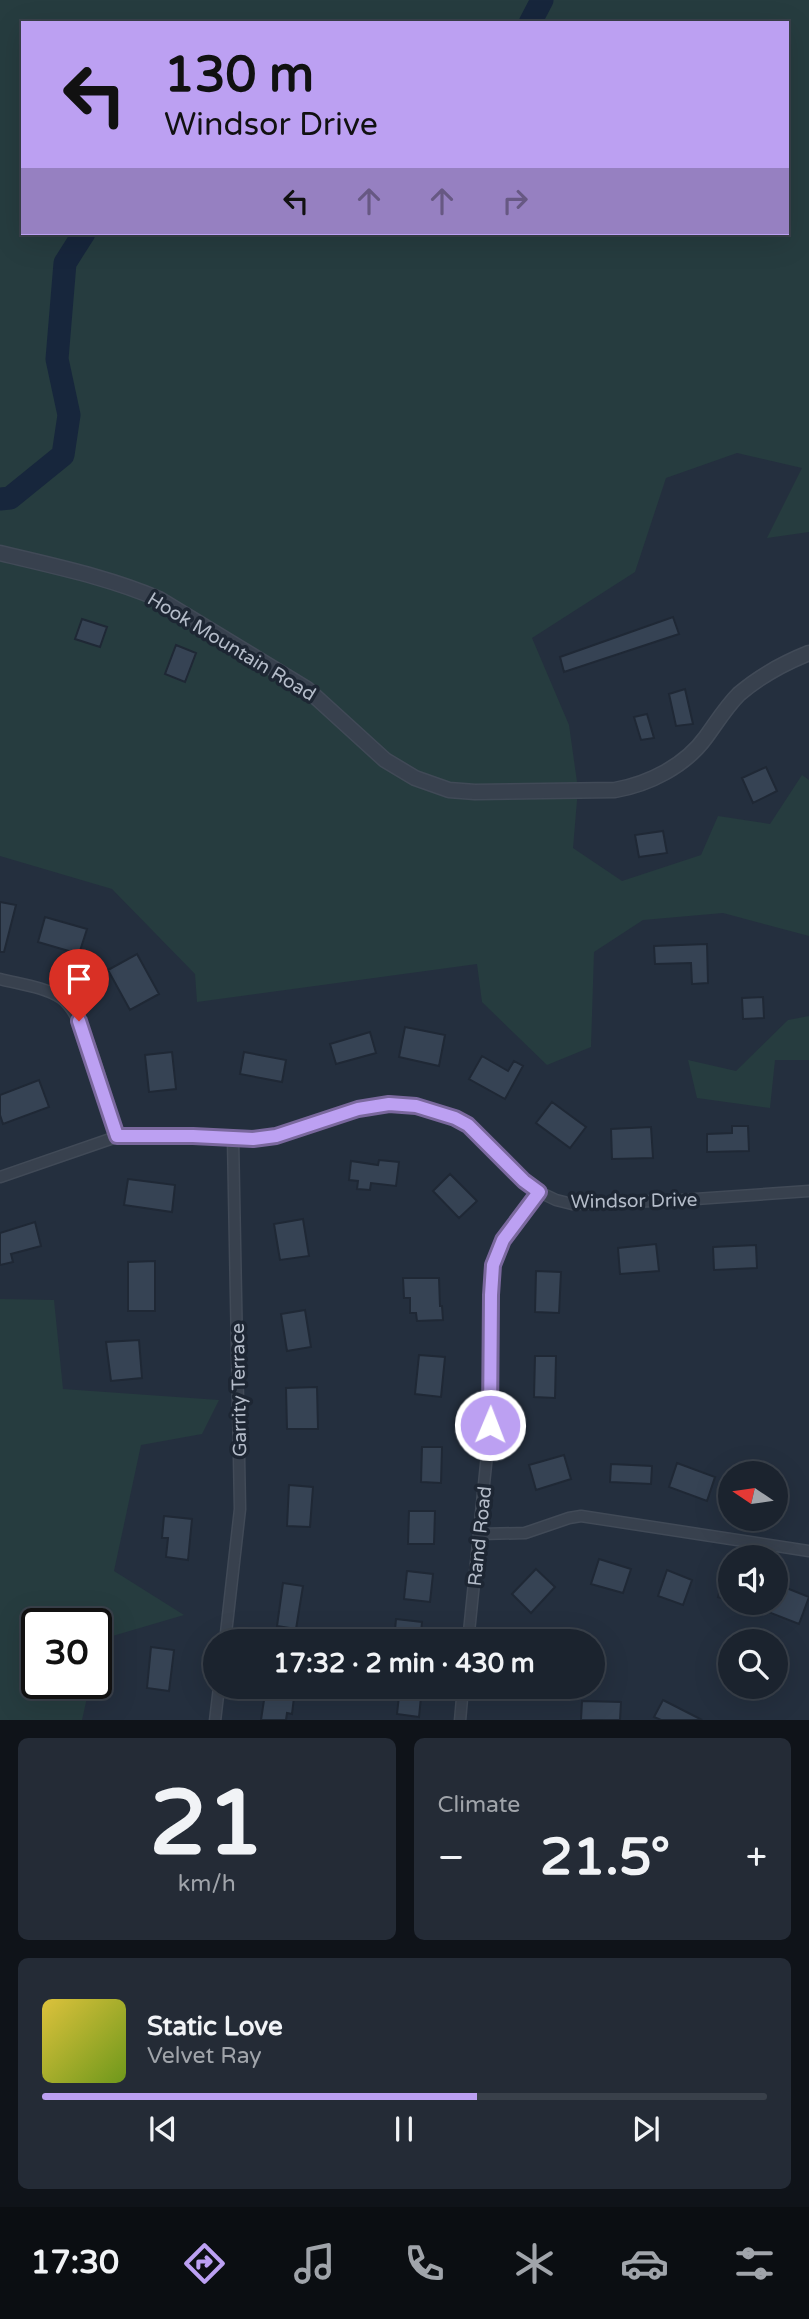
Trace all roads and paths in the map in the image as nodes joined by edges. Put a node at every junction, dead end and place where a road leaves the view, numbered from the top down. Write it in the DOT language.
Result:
graph roads {
  1 [pos="0,553"];
  2 [pos="809,653"];
  3 [pos="0,979"];
  4 [pos="117,1136"];
  5 [pos="233,1138"];
  6 [pos="0,1177"];
  7 [pos="809,1191"];
  8 [pos="539,1192"];
  9 [pos="480,1534"];
  10 [pos="809,1550"];
  11 [pos="226,1629"];
  12 [pos="469,1629"];
  13 [pos="218,1699"];
  14 [pos="462,1699"];
  15 [pos="215,1720"];
  16 [pos="460,1720"];
  1 -- 2 [label="street, Hook Mountain Road"];
  3 -- 4 [label="street"];
  4 -- 5 [label="street, Windsor Drive"];
  4 -- 6 [label="street, Windsor Drive"];
  5 -- 8 [label="street, Windsor Drive"];
  5 -- 11 [label="street, Garrity Terrace"];
  7 -- 8 [label="street, Windsor Drive"];
  8 -- 9 [label="street, Rand Road"];
  9 -- 10 [label="street"];
  9 -- 12 [label="street, Rand Road"];
  13 -- 15 [label="street"];
  14 -- 16 [label="street"];
}
